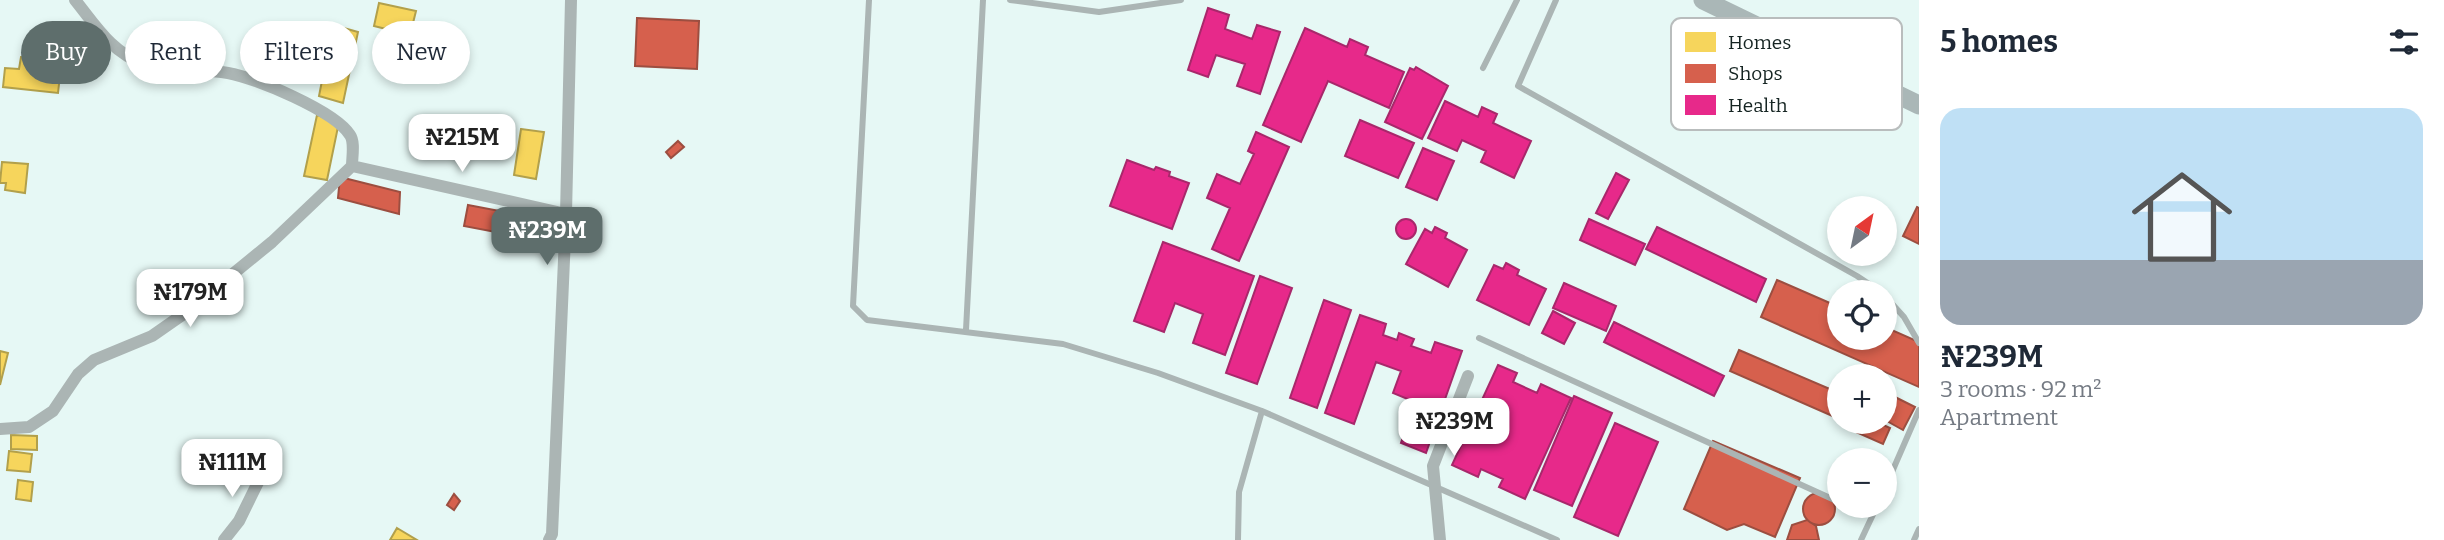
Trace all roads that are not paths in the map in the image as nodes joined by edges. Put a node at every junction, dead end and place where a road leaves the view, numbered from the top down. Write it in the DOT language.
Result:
graph roads {
  1 [pos="75,0"];
  2 [pos="571,0"];
  3 [pos="869,0"];
  4 [pos="984,0"];
  5 [pos="1010,0"];
  6 [pos="1181,0"];
  7 [pos="1517,0"];
  8 [pos="1556,0"];
  9 [pos="1703,0"];
  10 [pos="1740,18"];
  11 [pos="1483,68"];
  12 [pos="1902,97"];
  13 [pos="1919,105"];
  14 [pos="352,166"];
  15 [pos="566,214"];
  16 [pos="1863,280"];
  17 [pos="1897,309"];
  18 [pos="966,330"];
  19 [pos="1479,338"];
  20 [pos="1919,343"];
  21 [pos="1468,376"];
  22 [pos="1919,410"];
  23 [pos="1262,411"];
  24 [pos="0,429"];
  25 [pos="1897,460"];
  26 [pos="263,472"];
  27 [pos="1434,488"];
  28 [pos="1827,497"];
  29 [pos="1871,518"];
  30 [pos="1919,529"];
  31 [pos="552,538"];
  32 [pos="224,540"];
  33 [pos="1238,540"];
  34 [pos="1440,540"];
  35 [pos="1556,540"];
  36 [pos="1861,540"];
  37 [pos="1914,540"];
  1 -- 14 [label="street"];
  2 -- 15 [label="street"];
  3 -- 18 [label="lane"];
  4 -- 18 [label="lane"];
  5 -- 6 [label="lane"];
  7 -- 11 [label="lane"];
  8 -- 16 [label="lane"];
  9 -- 10 [label="main road"];
  12 -- 13 [label="main road"];
  14 -- 15 [label="street"];
  14 -- 24 [label="street"];
  15 -- 31 [label="street"];
  17 -- 20 [label="lane"];
  18 -- 23 [label="lane"];
  19 -- 28 [label="lane"];
  21 -- 27 [label="street"];
  22 -- 25 [label="lane"];
  23 -- 27 [label="lane"];
  23 -- 33 [label="lane"];
  26 -- 32 [label="street"];
  27 -- 34 [label="street"];
  27 -- 35 [label="lane"];
  29 -- 36 [label="lane"];
  30 -- 37 [label="lane"];
}
